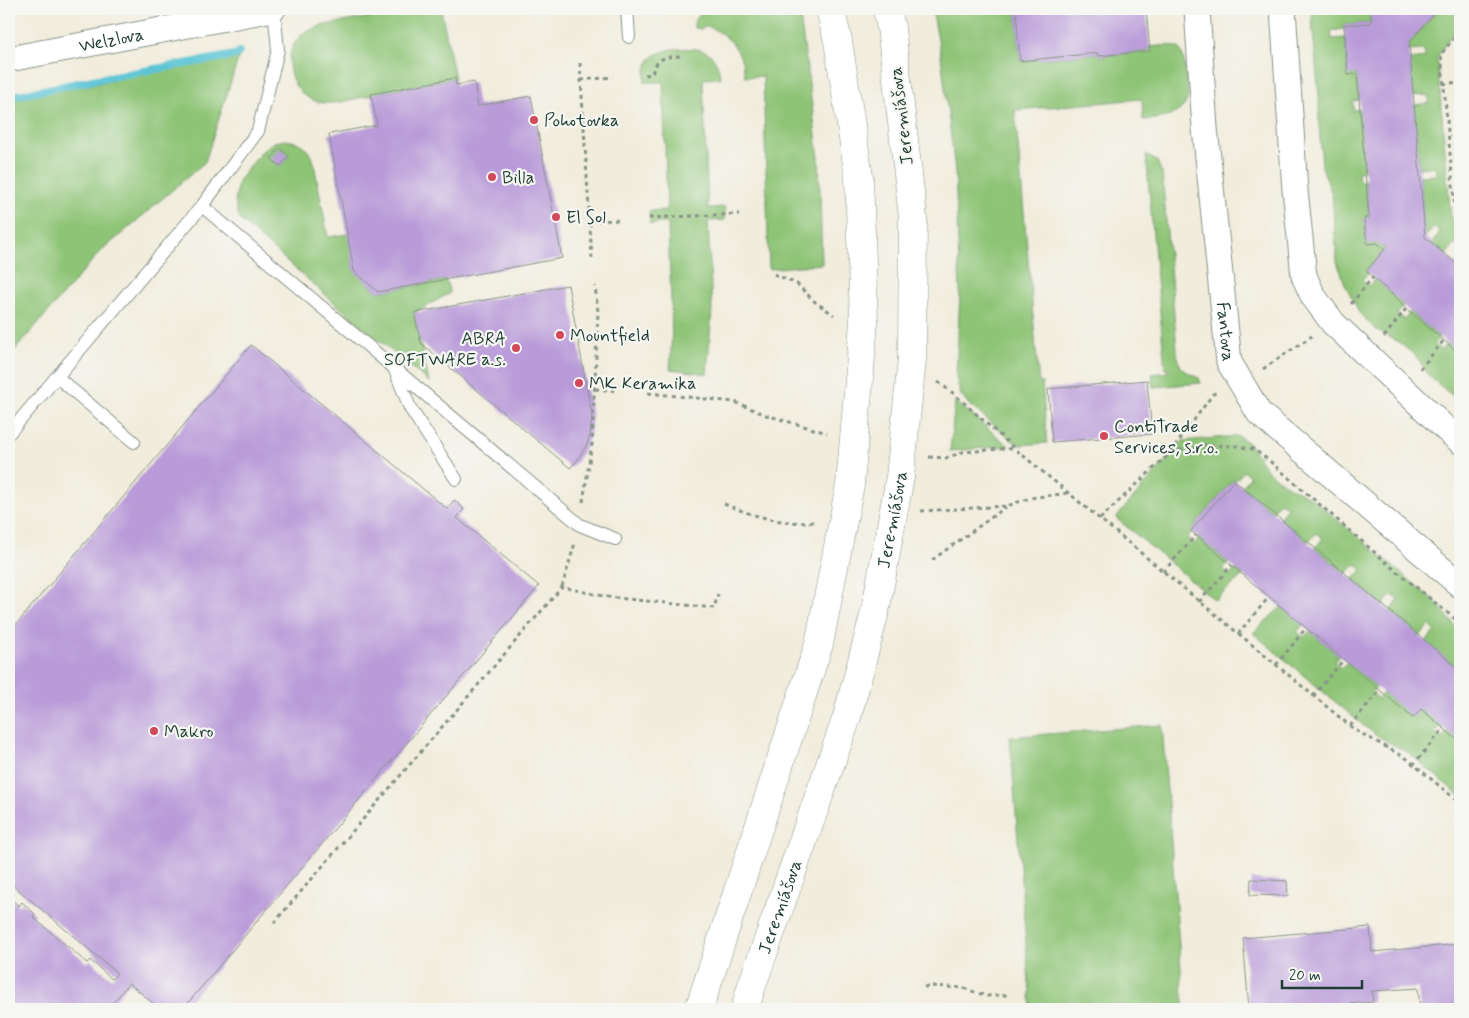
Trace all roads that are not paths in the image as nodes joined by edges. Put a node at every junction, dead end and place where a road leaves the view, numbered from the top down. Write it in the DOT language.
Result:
graph roads {
  1 [pos="273,9"];
  2 [pos="627,9"];
  3 [pos="830,9"];
  4 [pos="887,9"];
  5 [pos="1197,9"];
  6 [pos="1283,9"];
  7 [pos="629,37"];
  8 [pos="9,59"];
  9 [pos="202,206"];
  10 [pos="394,368"];
  11 [pos="57,377"];
  12 [pos="9,433"];
  13 [pos="1460,441"];
  14 [pos="134,442"];
  15 [pos="456,479"];
  16 [pos="615,539"];
  17 [pos="1460,585"];
  18 [pos="699,1009"];
  19 [pos="745,1009"];
  1 -- 8 [label="street, Welzlova"];
  1 -- 9 [label="lane"];
  2 -- 7 [label="lane"];
  3 -- 18 [label="main road"];
  4 -- 19 [label="main road, Jeremiášova"];
  5 -- 17 [label="street, Fantova"];
  6 -- 13 [label="street"];
  9 -- 10 [label="lane"];
  9 -- 11 [label="lane"];
  10 -- 15 [label="lane"];
  10 -- 16 [label="lane"];
  11 -- 12 [label="lane"];
  11 -- 14 [label="lane"];
}
